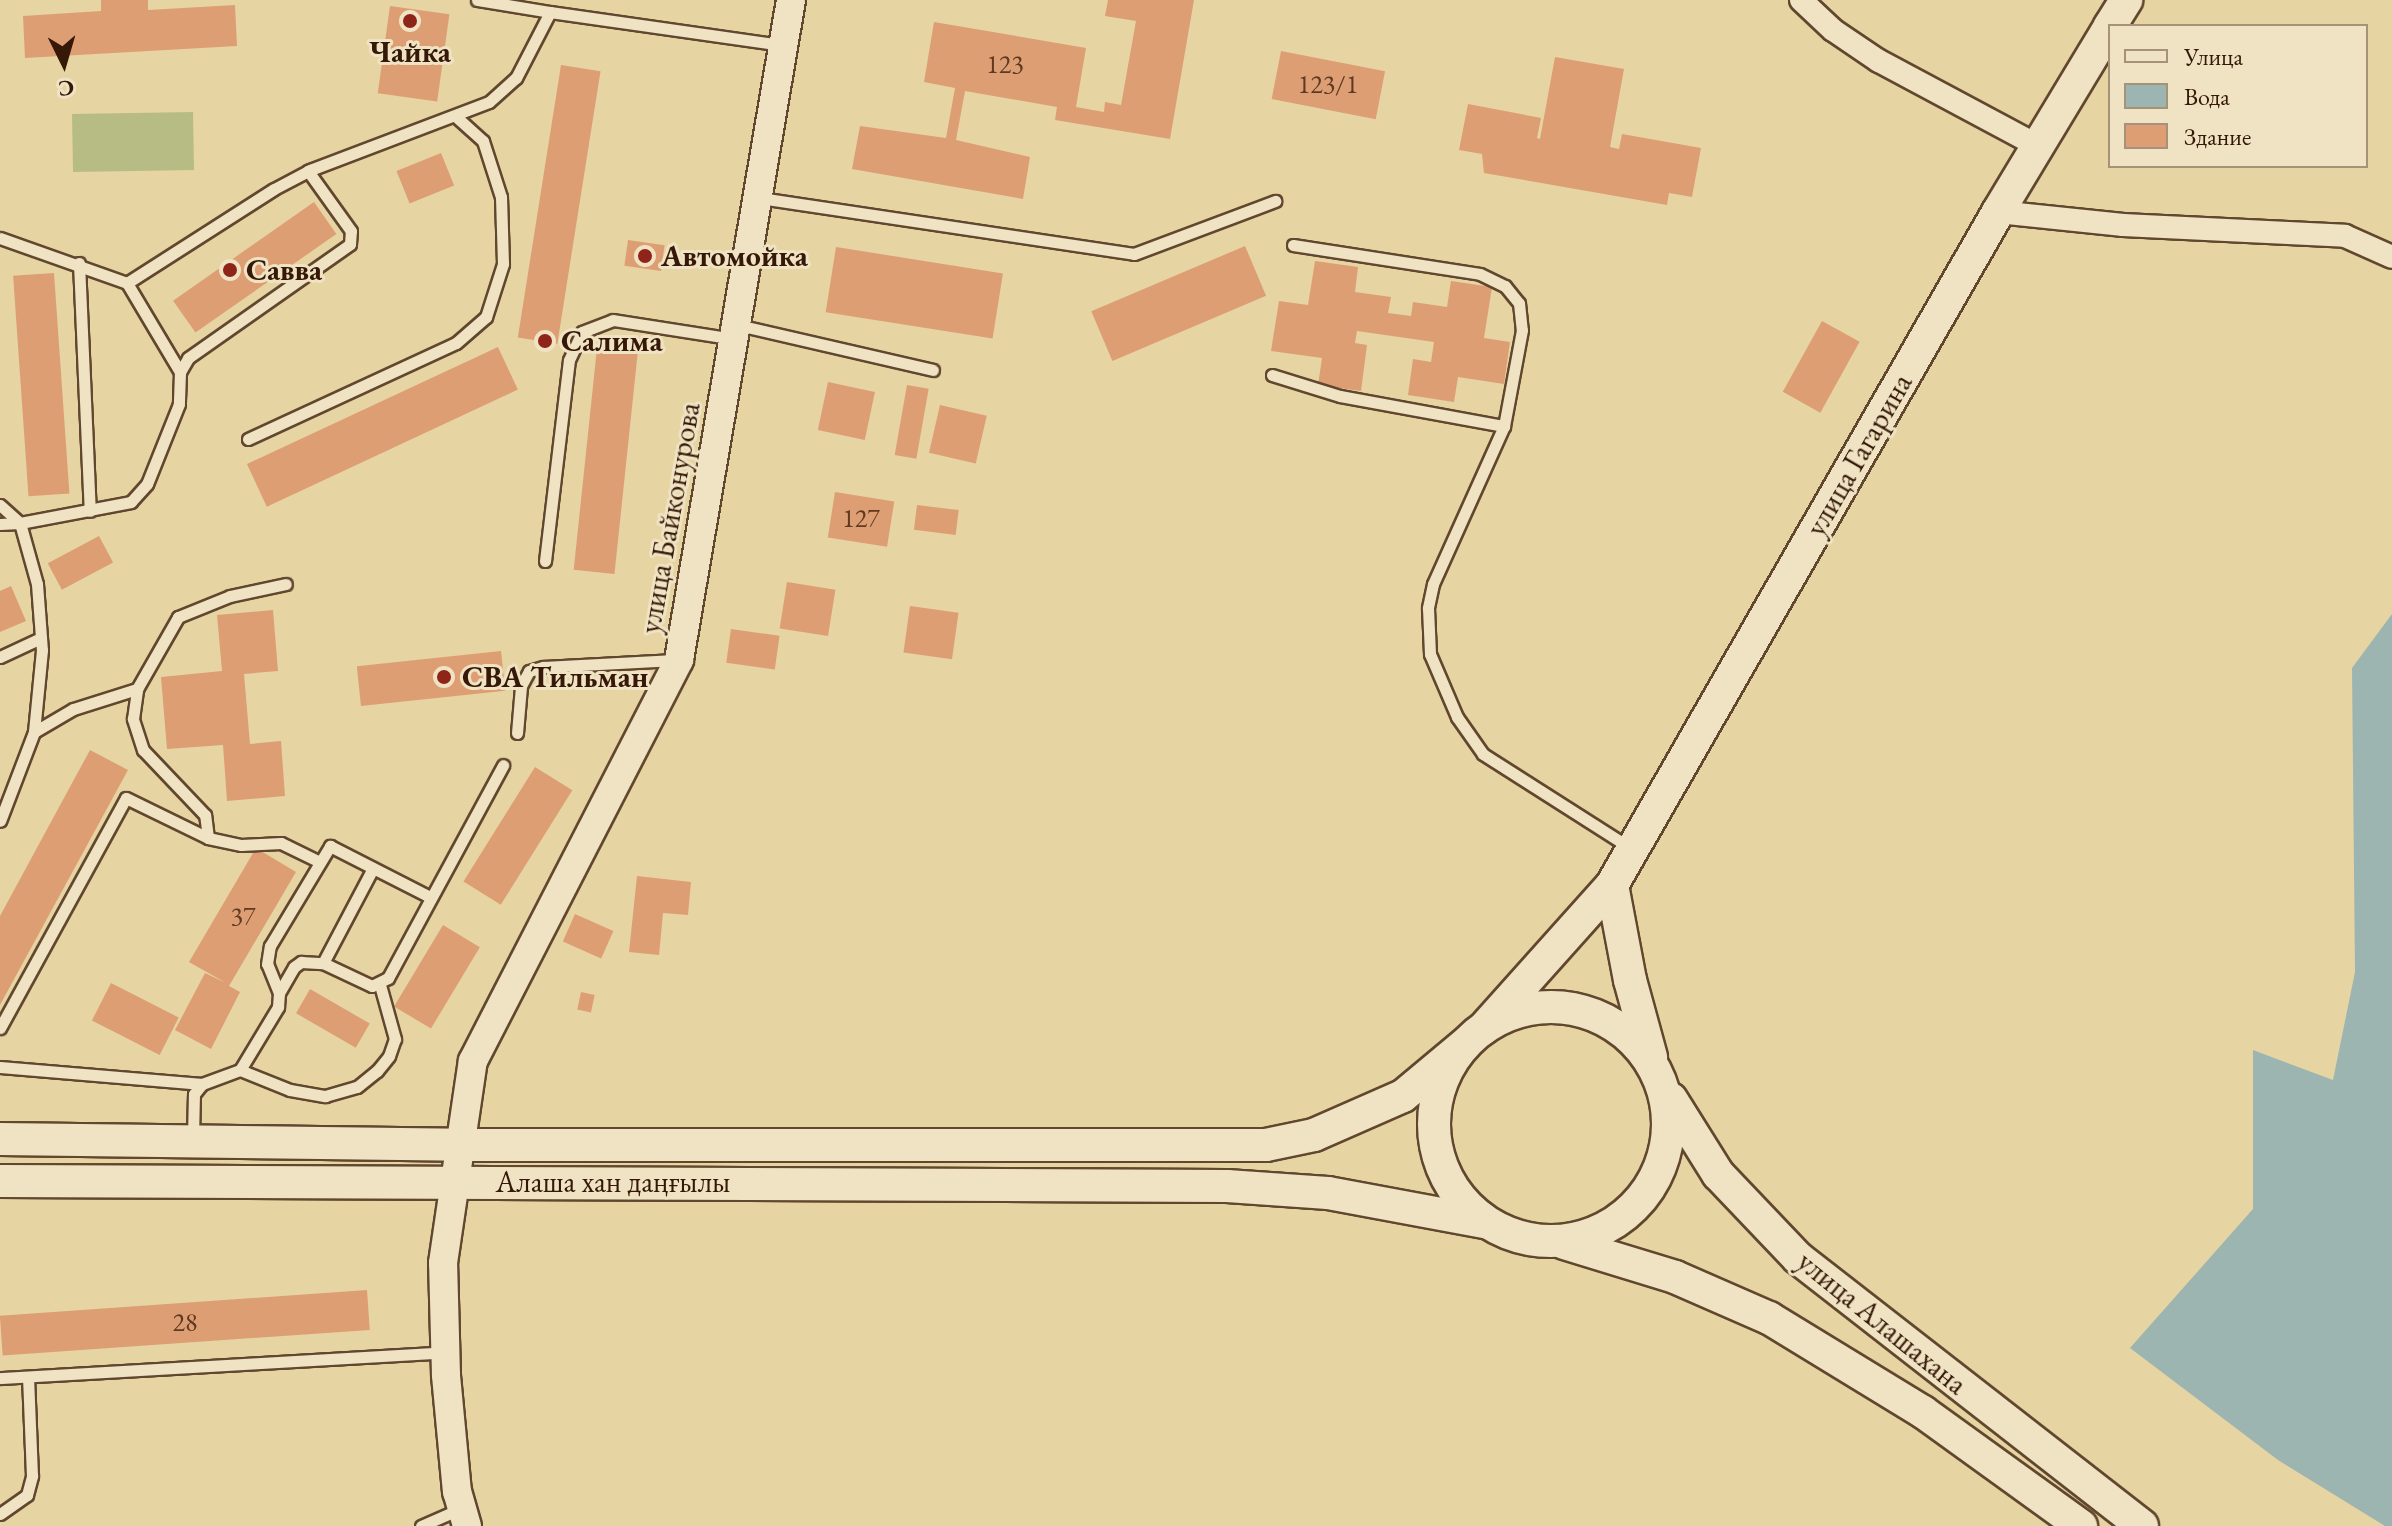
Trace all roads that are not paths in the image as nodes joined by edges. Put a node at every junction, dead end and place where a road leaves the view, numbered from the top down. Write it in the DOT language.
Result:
graph roads {
  1 [pos="477,0"];
  2 [pos="791,0"];
  3 [pos="1801,0"];
  4 [pos="2126,0"];
  5 [pos="550,12"];
  6 [pos="2111,24"];
  7 [pos="2108,29"];
  8 [pos="786,45"];
  9 [pos="456,117"];
  10 [pos="2038,146"];
  11 [pos="308,171"];
  12 [pos="760,198"];
  13 [pos="1275,201"];
  14 [pos="1998,212"];
  15 [pos="0,238"];
  16 [pos="1293,245"];
  17 [pos="2392,257"];
  18 [pos="79,263"];
  19 [pos="127,283"];
  20 [pos="736,332"];
  21 [pos="933,370"];
  22 [pos="180,372"];
  23 [pos="1272,375"];
  24 [pos="1504,426"];
  25 [pos="248,439"];
  26 [pos="0,505"];
  27 [pos="90,511"];
  28 [pos="20,523"];
  29 [pos="0,524"];
  30 [pos="545,561"];
  31 [pos="286,584"];
  32 [pos="41,638"];
  33 [pos="0,657"];
  34 [pos="679,660"];
  35 [pos="137,689"];
  36 [pos="34,732"];
  37 [pos="517,733"];
  38 [pos="503,765"];
  39 [pos="0,779"];
  40 [pos="15,780"];
  41 [pos="0,821"];
  42 [pos="208,838"];
  43 [pos="1632,849"];
  44 [pos="320,862"];
  45 [pos="373,868"];
  46 [pos="1612,885"];
  47 [pos="430,897"];
  48 [pos="323,963"];
  49 [pos="380,985"];
  50 [pos="279,993"];
  51 [pos="0,1028"];
  52 [pos="1475,1036"];
  53 [pos="0,1067"];
  54 [pos="240,1070"];
  55 [pos="1658,1075"];
  56 [pos="202,1084"];
  57 [pos="0,1139"];
  58 [pos="193,1142"];
  59 [pos="461,1145"];
  60 [pos="0,1181"];
  61 [pos="457,1182"];
  62 [pos="1485,1222"];
  63 [pos="1557,1241"];
  64 [pos="445,1352"];
  65 [pos="28,1377"];
  66 [pos="0,1378"];
  67 [pos="0,1514"];
  68 [pos="464,1517"];
  69 [pos="421,1526"];
  70 [pos="2081,1526"];
  71 [pos="2142,1526"];
  1 -- 5 [label="lane"];
  2 -- 8 [label="street, улица Байконурова"];
  3 -- 10 [label="street"];
  4 -- 6 [label="main road, улица Гагарина"];
  5 -- 8 [label="lane"];
  5 -- 9 [label="lane"];
  7 -- 10 [label="main road, улица Гагарина"];
  8 -- 12 [label="street, улица Байконурова"];
  9 -- 11 [label="lane"];
  9 -- 25 [label="lane"];
  10 -- 14 [label="main road, улица Гагарина"];
  11 -- 19 [label="lane"];
  11 -- 22 [label="lane"];
  12 -- 13 [label="lane"];
  12 -- 20 [label="street, улица Байконурова"];
  14 -- 17 [label="street"];
  14 -- 43 [label="main road, улица Гагарина"];
  15 -- 18 [label="lane"];
  16 -- 24 [label="lane"];
  18 -- 19 [label="lane"];
  18 -- 27 [label="lane"];
  19 -- 22 [label="lane"];
  20 -- 21 [label="lane"];
  20 -- 30 [label="lane"];
  20 -- 34 [label="street, улица Байконурова"];
  22 -- 27 [label="lane"];
  23 -- 24 [label="lane"];
  24 -- 43 [label="lane"];
  26 -- 28 [label="lane"];
  27 -- 28 [label="lane"];
  28 -- 29 [label="lane"];
  28 -- 32 [label="lane"];
  31 -- 35 [label="lane"];
  32 -- 33 [label="lane"];
  32 -- 36 [label="lane"];
  34 -- 37 [label="lane"];
  34 -- 59 [label="street, улица Байконурова"];
  35 -- 36 [label="lane"];
  35 -- 42 [label="lane"];
  36 -- 40 [label="lane"];
  38 -- 47 [label="lane"];
  39 -- 40 [label="lane"];
  40 -- 41 [label="lane"];
  42 -- 44 [label="lane"];
  42 -- 51 [label="lane"];
  43 -- 46 [label="main road, улица Гагарина"];
  44 -- 45 [label="lane"];
  44 -- 50 [label="lane"];
  45 -- 47 [label="lane"];
  45 -- 48 [label="lane"];
  46 -- 52 [label="main road, улица Гагарина"];
  46 -- 55 [label="main road"];
  47 -- 49 [label="lane"];
  48 -- 49 [label="lane"];
  48 -- 50 [label="lane"];
  49 -- 54 [label="lane"];
  50 -- 54 [label="lane"];
  52 -- 55 [label="main road"];
  52 -- 59 [label="main road, Алаша хан даңғылы"];
  52 -- 62 [label="main road"];
  53 -- 56 [label="lane"];
  54 -- 56 [label="lane"];
  55 -- 63 [label="main road"];
  55 -- 71 [label="main road, улица Алашахана"];
  56 -- 58 [label="lane"];
  57 -- 58 [label="main road, Алаша хан даңғылы"];
  58 -- 59 [label="main road, Алаша хан даңғылы"];
  59 -- 61 [label="street, улица Байконурова"];
  60 -- 61 [label="main road, Алаша хан даңғылы"];
  61 -- 62 [label="main road, Алаша хан даңғылы"];
  61 -- 64 [label="street, улица Байконурова"];
  62 -- 63 [label="main road"];
  63 -- 70 [label="main road, улица Алашахана"];
  64 -- 65 [label="lane"];
  64 -- 68 [label="street, улица Байконурова"];
  65 -- 66 [label="lane"];
  65 -- 67 [label="lane"];
  68 -- 69 [label="lane"];
}
